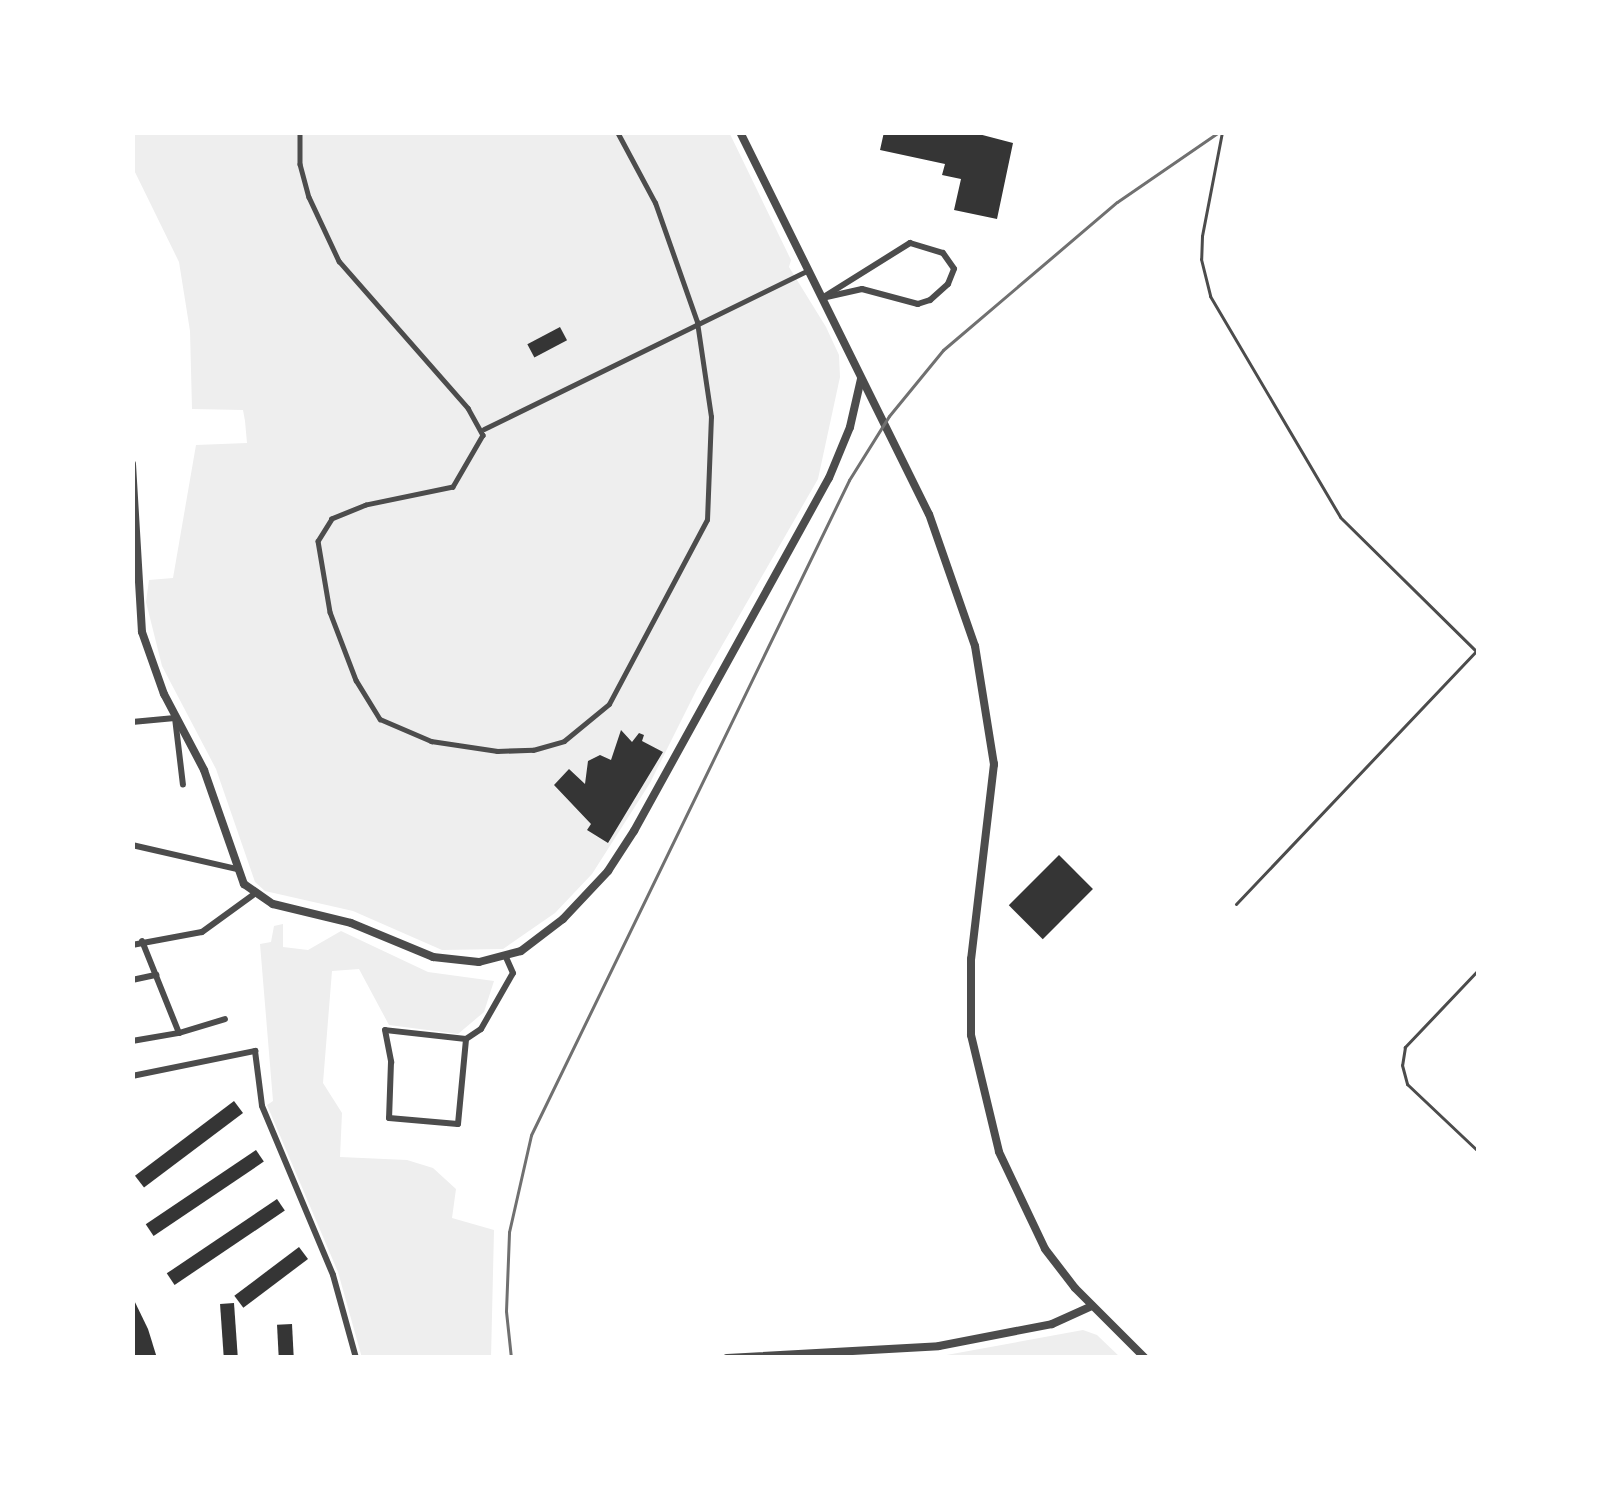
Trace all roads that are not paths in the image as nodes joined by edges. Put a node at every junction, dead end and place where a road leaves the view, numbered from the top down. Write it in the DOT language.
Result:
graph roads {
  1 [pos="300,132"];
  2 [pos="617,132"];
  3 [pos="740,132"];
  4 [pos="1222,132"];
  5 [pos="808,270"];
  6 [pos="822,298"];
  7 [pos="697,322"];
  8 [pos="861,379"];
  9 [pos="482,430"];
  10 [pos="132,464"];
  11 [pos="135,572"];
  12 [pos="1478,651"];
  13 [pos="175,718"];
  14 [pos="132,722"];
  15 [pos="183,785"];
  16 [pos="132,845"];
  17 [pos="237,869"];
  18 [pos="254,895"];
  19 [pos="1236,904"];
  20 [pos="142,941"];
  21 [pos="132,945"];
  22 [pos="506,957"];
  23 [pos="1479,969"];
  24 [pos="156,975"];
  25 [pos="132,980"];
  26 [pos="225,1019"];
  27 [pos="179,1033"];
  28 [pos="466,1040"];
  29 [pos="132,1041"];
  30 [pos="132,1076"];
  31 [pos="1479,1152"];
  32 [pos="1092,1306"];
  33 [pos="356,1358"];
  34 [pos="727,1358"];
  35 [pos="1145,1358"];
  1 -- 9 [label="street"];
  2 -- 7 [label="street"];
  3 -- 5 [label="street"];
  4 -- 12 [label="lane"];
  5 -- 6 [label="street"];
  5 -- 7 [label="street"];
  6 -- 6 [label="street"];
  6 -- 8 [label="street"];
  7 -- 9 [label="street"];
  7 -- 9 [label="street"];
  8 -- 22 [label="street"];
  8 -- 32 [label="street"];
  10 -- 11 [label="street"];
  11 -- 13 [label="street"];
  12 -- 19 [label="lane"];
  13 -- 14 [label="street"];
  13 -- 15 [label="street"];
  13 -- 17 [label="street"];
  16 -- 17 [label="street"];
  17 -- 18 [label="street"];
  18 -- 20 [label="street"];
  18 -- 22 [label="street"];
  20 -- 21 [label="street"];
  20 -- 24 [label="street"];
  22 -- 28 [label="street"];
  23 -- 31 [label="lane"];
  24 -- 25 [label="street"];
  24 -- 27 [label="street"];
  26 -- 27 [label="street"];
  27 -- 29 [label="street"];
  28 -- 28 [label="street"];
  30 -- 33 [label="street"];
  32 -- 34 [label="street"];
  32 -- 35 [label="street"];
}
